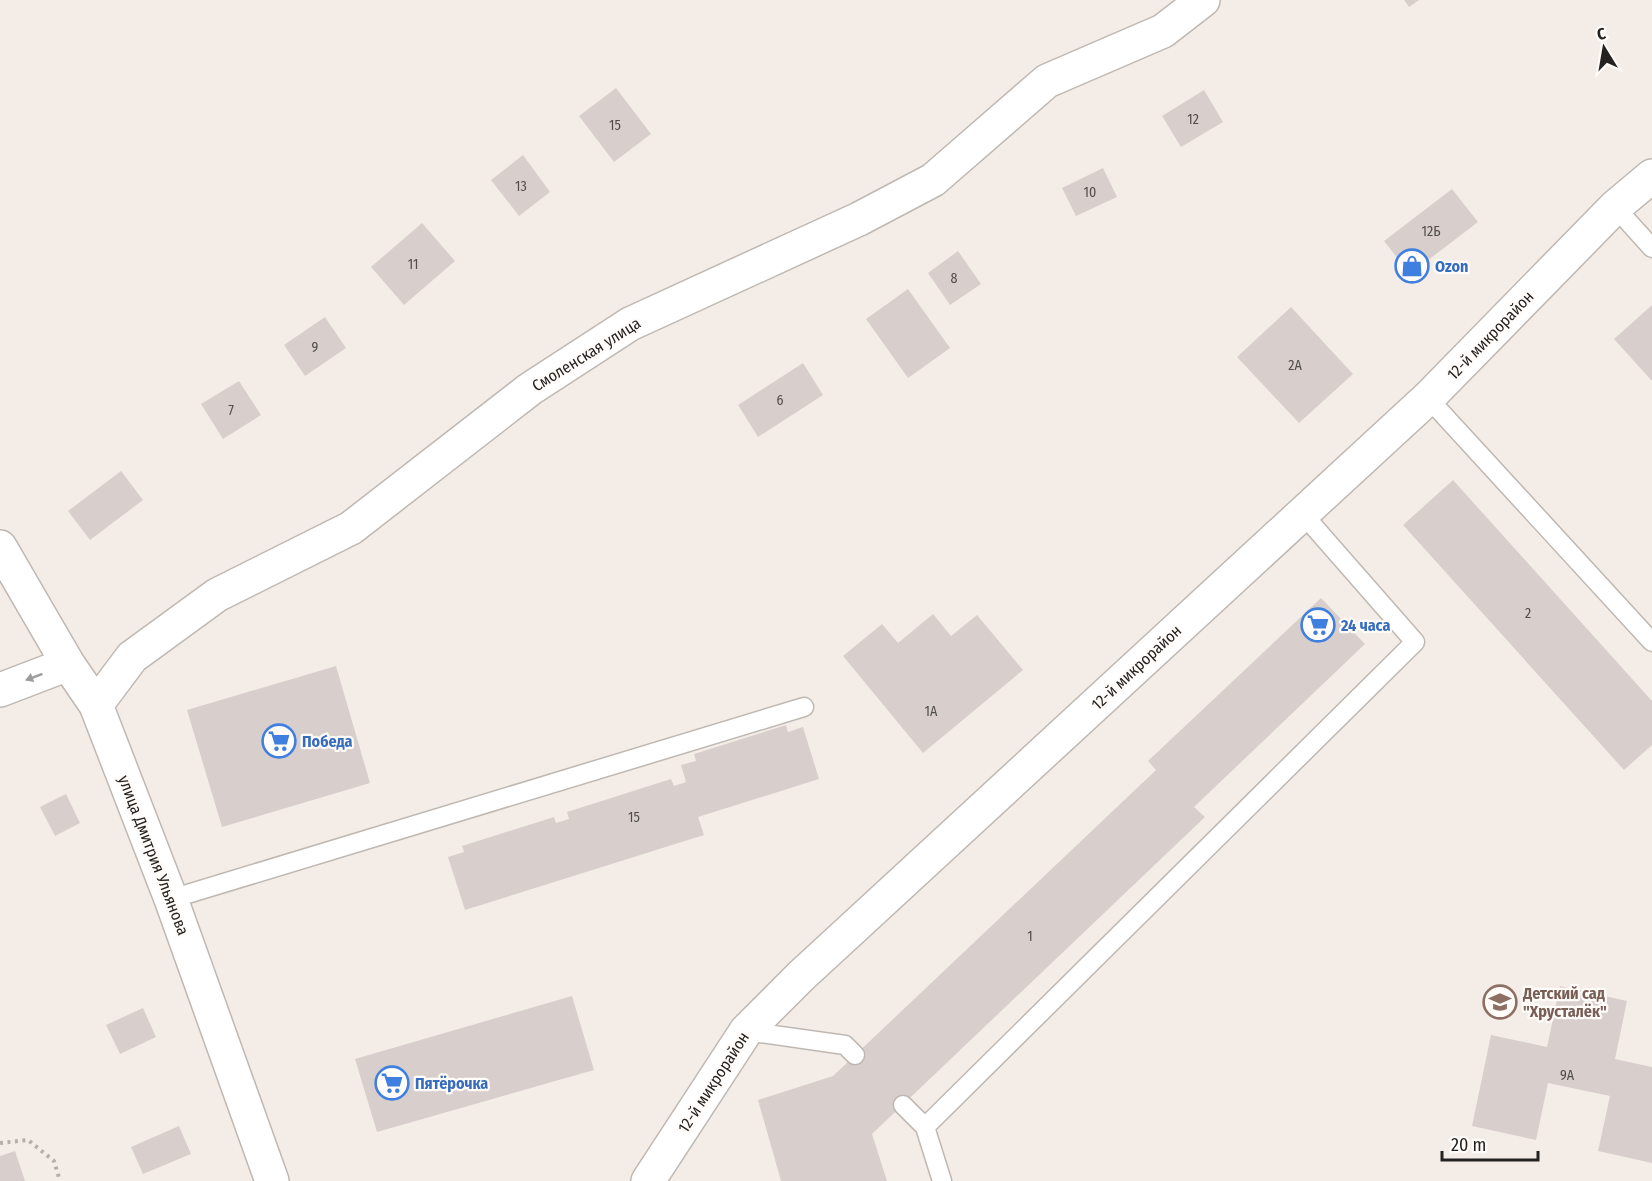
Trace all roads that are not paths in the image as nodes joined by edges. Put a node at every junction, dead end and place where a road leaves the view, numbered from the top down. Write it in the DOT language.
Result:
graph roads {
  1 [pos="1203,0"];
  2 [pos="1652,176"];
  3 [pos="1615,207"];
  4 [pos="1652,248"];
  5 [pos="1428,398"];
  6 [pos="1302,513"];
  7 [pos="0,546"];
  8 [pos="1652,642"];
  9 [pos="68,664"];
  10 [pos="0,690"];
  11 [pos="96,705"];
  12 [pos="804,707"];
  13 [pos="171,899"];
  14 [pos="746,1031"];
  15 [pos="855,1055"];
  16 [pos="903,1105"];
  17 [pos="925,1127"];
  18 [pos="272,1181"];
  19 [pos="648,1181"];
  20 [pos="942,1181"];
  1 -- 11 [label="street, Смоленская улица"];
  2 -- 3 [label="street, 12-й микрорайон"];
  3 -- 4 [label="lane"];
  3 -- 5 [label="street, 12-й микрорайон"];
  5 -- 6 [label="street, 12-й микрорайон"];
  5 -- 8 [label="lane"];
  6 -- 14 [label="street, 12-й микрорайон"];
  6 -- 17 [label="lane"];
  7 -- 9 [label="street, улица Дмитрия Ульянова"];
  9 -- 10 [label="street, one-way"];
  9 -- 11 [label="street, улица Дмитрия Ульянова"];
  11 -- 13 [label="street, улица Дмитрия Ульянова"];
  12 -- 13 [label="lane"];
  13 -- 18 [label="street, улица Дмитрия Ульянова"];
  14 -- 15 [label="lane"];
  14 -- 19 [label="street, 12-й микрорайон"];
  16 -- 17 [label="lane"];
  17 -- 20 [label="lane"];
}
